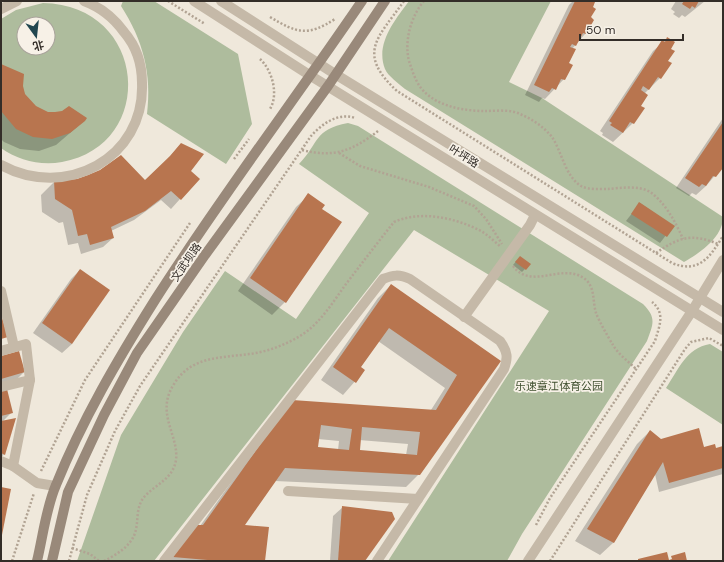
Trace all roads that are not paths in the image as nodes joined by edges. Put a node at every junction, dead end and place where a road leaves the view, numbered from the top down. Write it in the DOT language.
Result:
graph roads {
  1 [pos="17,1"];
  2 [pos="84,1"];
  3 [pos="194,1"];
  4 [pos="221,1"];
  5 [pos="362,1"];
  6 [pos="385,1"];
  7 [pos="100,4"];
  8 [pos="1,9"];
  9 [pos="320,62"];
  10 [pos="335,74"];
  11 [pos="311,76"];
  12 [pos="328,86"];
  13 [pos="1,165"];
  14 [pos="535,215"];
  15 [pos="723,260"];
  16 [pos="1,291"];
  17 [pos="699,297"];
  18 [pos="3,305"];
  19 [pos="692,311"];
  20 [pos="723,312"];
  21 [pos="464,317"];
  22 [pos="723,330"];
  23 [pos="14,347"];
  24 [pos="1,351"];
  25 [pos="30,380"];
  26 [pos="1,387"];
  27 [pos="1,461"];
  28 [pos="13,466"];
  29 [pos="55,486"];
  30 [pos="288,491"];
  31 [pos="418,499"];
  32 [pos="37,561"];
  33 [pos="52,561"];
  34 [pos="164,561"];
  35 [pos="377,561"];
  36 [pos="528,561"];
  1 -- 8 [label="street"];
  2 -- 7 [label="street"];
  3 -- 11 [label="street, 叶坪路"];
  4 -- 9 [label="street, 叶坪路"];
  5 -- 9 [label="main road, 文武坝路"];
  6 -- 10 [label="main road, 文武坝路"];
  7 -- 13 [label="street"];
  9 -- 10 [label="street, 叶坪路"];
  9 -- 11 [label="main road, 文武坝路"];
  10 -- 12 [label="main road, 文武坝路"];
  10 -- 17 [label="street, 叶坪路"];
  11 -- 12 [label="street, 叶坪路"];
  11 -- 29 [label="main road, 文武坝路"];
  12 -- 14 [label="street, 叶坪路"];
  12 -- 33 [label="main road, 文武坝路"];
  14 -- 19 [label="street, 叶坪路"];
  14 -- 21 [label="street"];
  15 -- 17 [label="street"];
  16 -- 18 [label="street"];
  17 -- 19 [label="street"];
  17 -- 20 [label="street, 叶坪路"];
  18 -- 23 [label="street"];
  19 -- 22 [label="street, 叶坪路"];
  19 -- 36 [label="street"];
  21 -- 31 [label="street"];
  21 -- 34 [label="street"];
  23 -- 24 [label="street"];
  23 -- 25 [label="street"];
  25 -- 26 [label="street"];
  25 -- 28 [label="street"];
  27 -- 28 [label="street"];
  28 -- 29 [label="street"];
  29 -- 32 [label="main road, 文武坝路"];
  30 -- 31 [label="street"];
  31 -- 35 [label="street"];
}
